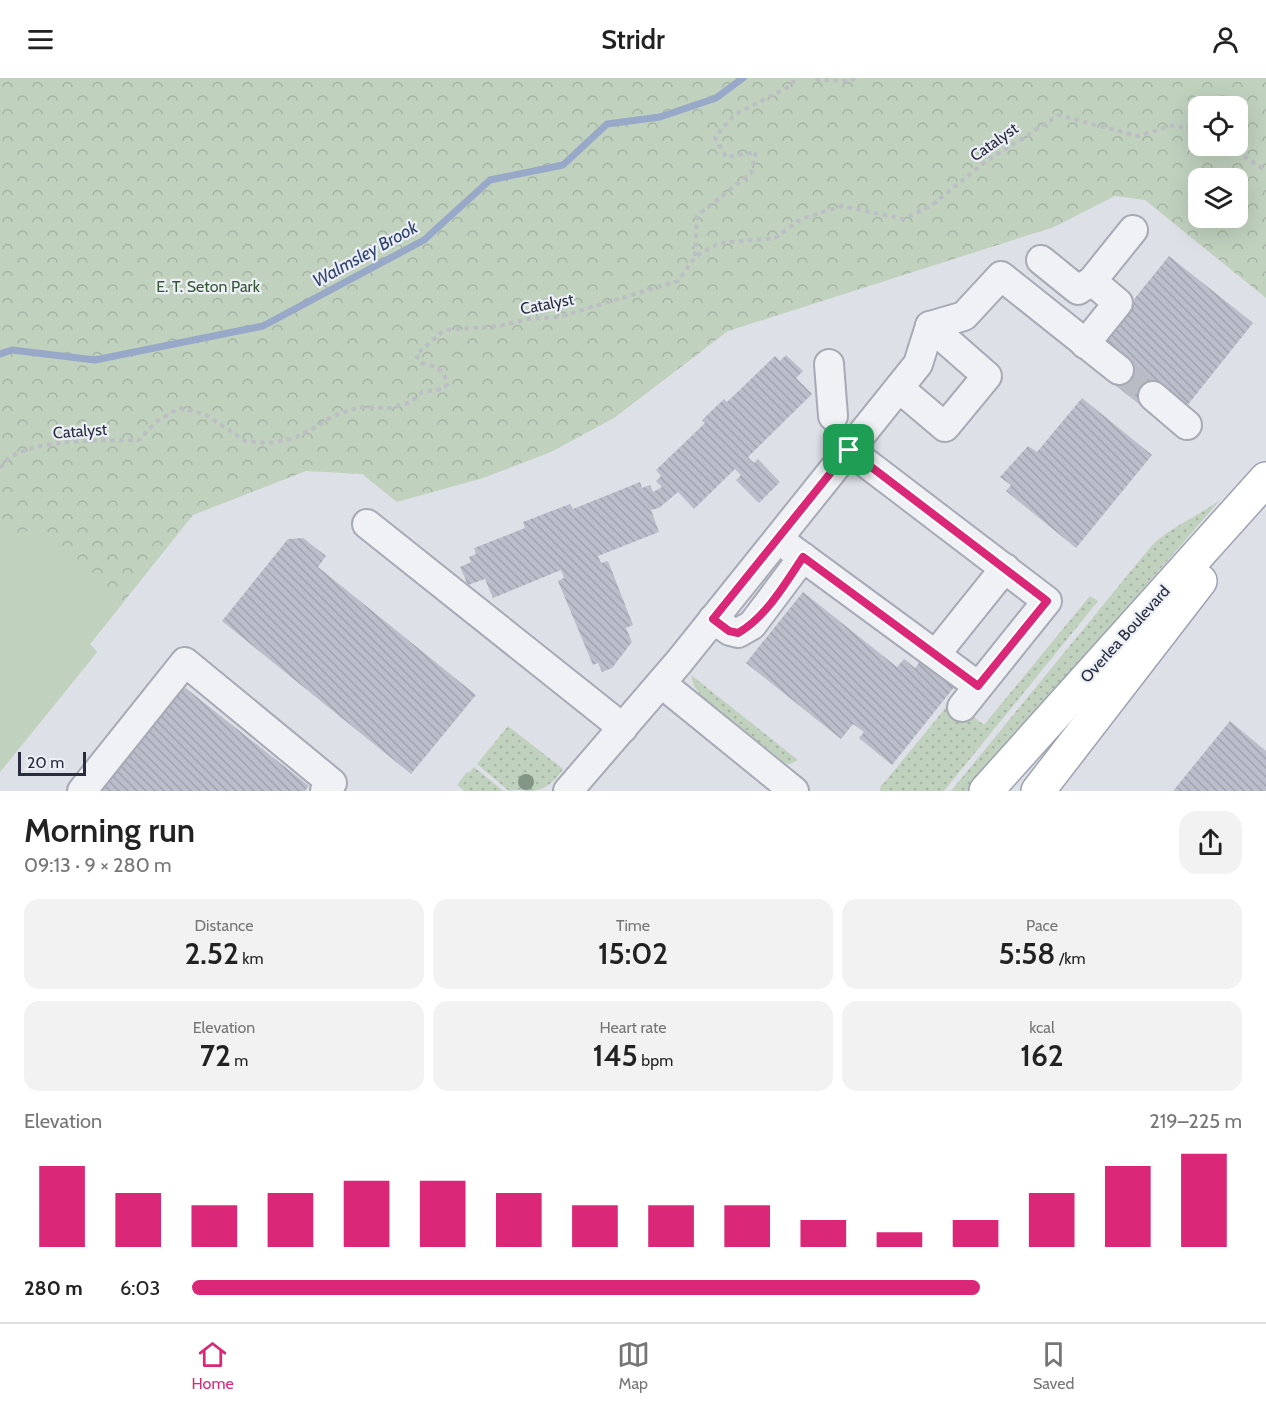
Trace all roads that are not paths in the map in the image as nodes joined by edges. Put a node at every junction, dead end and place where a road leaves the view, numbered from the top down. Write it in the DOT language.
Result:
graph roads {
  1 [pos="1133,230"];
  2 [pos="1041,260"];
  3 [pos="1092,280"];
  4 [pos="930,326"];
  5 [pos="1076,326"];
  6 [pos="829,364"];
  7 [pos="1119,370"];
  8 [pos="899,388"];
  9 [pos="1153,396"];
  10 [pos="834,416"];
  11 [pos="1187,425"];
  12 [pos="849,450"];
  13 [pos="1266,479"];
  14 [pos="1266,488"];
  15 [pos="367,524"];
  16 [pos="778,538"];
  17 [pos="803,557"];
  18 [pos="1005,568"];
  19 [pos="713,619"];
  20 [pos="936,654"];
  21 [pos="661,683"];
  22 [pos="623,728"];
  23 [pos="82,791"];
  24 [pos="325,791"];
  25 [pos="568,791"];
  26 [pos="794,791"];
  27 [pos="986,791"];
  28 [pos="1038,791"];
  1 -- 3 [label="street"];
  2 -- 3 [label="street"];
  3 -- 5 [label="street"];
  4 -- 5 [label="street"];
  4 -- 8 [label="street"];
  4 -- 8 [label="street"];
  5 -- 7 [label="street"];
  6 -- 10 [label="street"];
  8 -- 12 [label="street"];
  9 -- 11 [label="street"];
  12 -- 16 [label="street"];
  12 -- 18 [label="street"];
  13 -- 27 [label="main road, Overlea Boulevard"];
  14 -- 28 [label="main road, Overlea Boulevard"];
  15 -- 22 [label="street"];
  16 -- 17 [label="street"];
  16 -- 19 [label="street"];
  17 -- 19 [label="street"];
  17 -- 20 [label="street"];
  18 -- 20 [label="street"];
  18 -- 20 [label="street"];
  19 -- 21 [label="street"];
  21 -- 22 [label="street"];
  21 -- 26 [label="street"];
  22 -- 25 [label="street"];
  23 -- 24 [label="street"];
}
